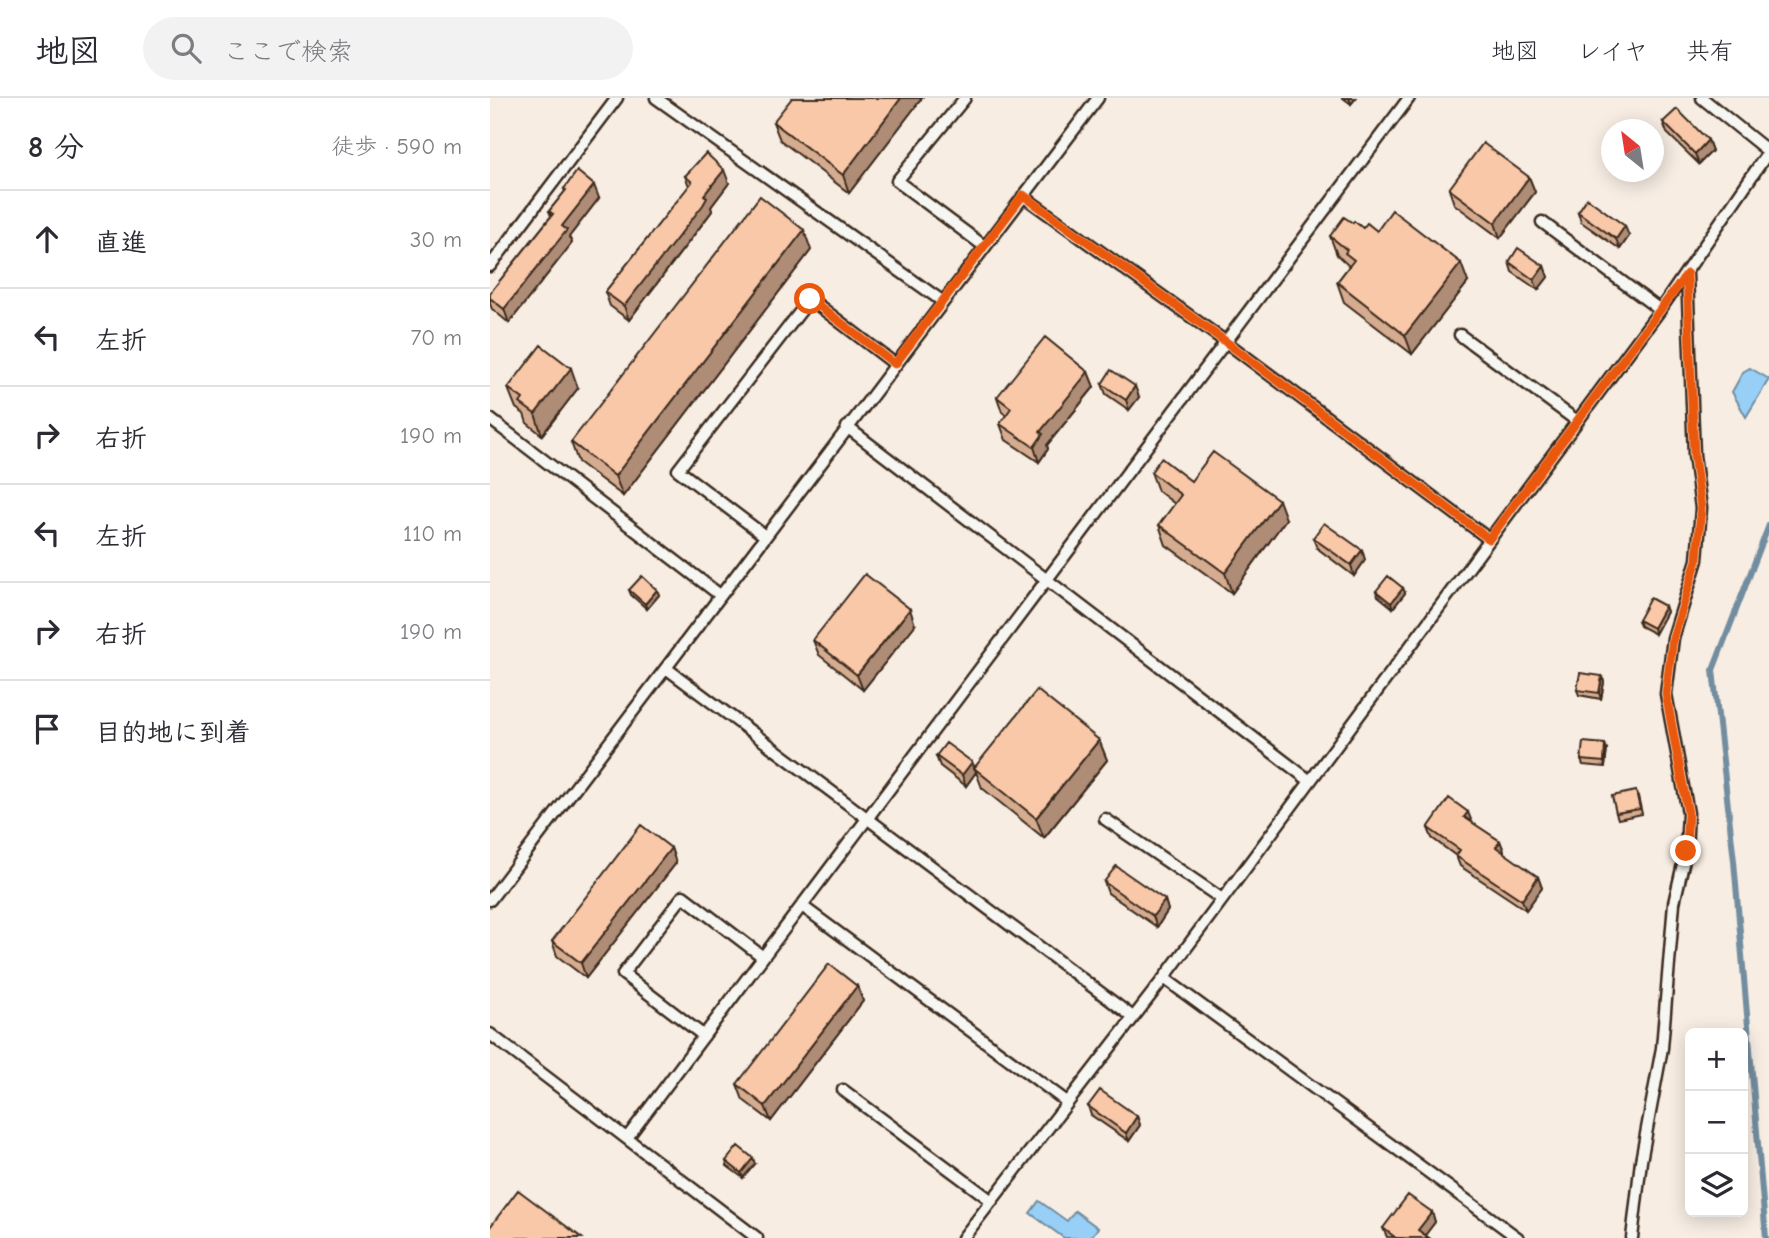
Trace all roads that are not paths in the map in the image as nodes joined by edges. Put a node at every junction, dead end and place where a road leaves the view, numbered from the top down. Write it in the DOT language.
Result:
graph roads {
  1 [pos="617,98"];
  2 [pos="656,98"];
  3 [pos="965,98"];
  4 [pos="1097,98"];
  5 [pos="1409,98"];
  6 [pos="1702,98"];
  7 [pos="1769,151"];
  8 [pos="1023,195"];
  9 [pos="1542,222"];
  10 [pos="984,246"];
  11 [pos="490,266"];
  12 [pos="1687,274"];
  13 [pos="942,301"];
  14 [pos="1660,310"];
  15 [pos="1460,334"];
  16 [pos="1226,342"];
  17 [pos="895,364"];
  18 [pos="490,419"];
  19 [pos="1577,421"];
  20 [pos="847,427"];
  21 [pos="765,536"];
  22 [pos="1489,539"];
  23 [pos="1047,579"];
  24 [pos="720,595"];
  25 [pos="666,667"];
  26 [pos="1310,781"];
  27 [pos="868,818"];
  28 [pos="1105,819"];
  29 [pos="1222,899"];
  30 [pos="490,900"];
  31 [pos="802,906"];
  32 [pos="763,957"];
  33 [pos="1164,978"];
  34 [pos="1133,1017"];
  35 [pos="490,1034"];
  36 [pos="704,1036"];
  37 [pos="843,1090"];
  38 [pos="1067,1102"];
  39 [pos="627,1138"];
  40 [pos="992,1200"];
  41 [pos="757,1238"];
  42 [pos="963,1238"];
  43 [pos="1518,1238"];
  44 [pos="1632,1238"];
  1 -- 11 [label="lane"];
  2 -- 13 [label="lane"];
  3 -- 10 [label="lane"];
  4 -- 8 [label="lane"];
  5 -- 16 [label="lane"];
  6 -- 7 [label="lane"];
  7 -- 12 [label="lane"];
  8 -- 10 [label="lane"];
  8 -- 16 [label="lane"];
  9 -- 14 [label="lane"];
  10 -- 13 [label="lane"];
  12 -- 14 [label="lane"];
  12 -- 44 [label="lane"];
  13 -- 17 [label="lane"];
  14 -- 19 [label="lane"];
  15 -- 19 [label="lane"];
  16 -- 22 [label="lane"];
  16 -- 23 [label="lane"];
  17 -- 20 [label="lane"];
  17 -- 21 [label="lane"];
  18 -- 24 [label="lane"];
  19 -- 22 [label="lane"];
  20 -- 21 [label="lane"];
  20 -- 23 [label="lane"];
  21 -- 24 [label="lane"];
  22 -- 26 [label="lane"];
  23 -- 26 [label="lane"];
  23 -- 27 [label="lane"];
  24 -- 25 [label="lane"];
  25 -- 27 [label="lane"];
  25 -- 30 [label="lane"];
  26 -- 29 [label="lane"];
  27 -- 31 [label="lane"];
  27 -- 34 [label="lane"];
  28 -- 29 [label="lane"];
  29 -- 33 [label="lane"];
  31 -- 32 [label="lane"];
  31 -- 38 [label="lane"];
  32 -- 36 [label="lane"];
  32 -- 36 [label="lane"];
  33 -- 34 [label="lane"];
  33 -- 43 [label="lane"];
  34 -- 38 [label="lane"];
  35 -- 39 [label="lane"];
  36 -- 39 [label="lane"];
  37 -- 40 [label="lane"];
  38 -- 40 [label="lane"];
  39 -- 41 [label="lane"];
  40 -- 42 [label="lane"];
}
